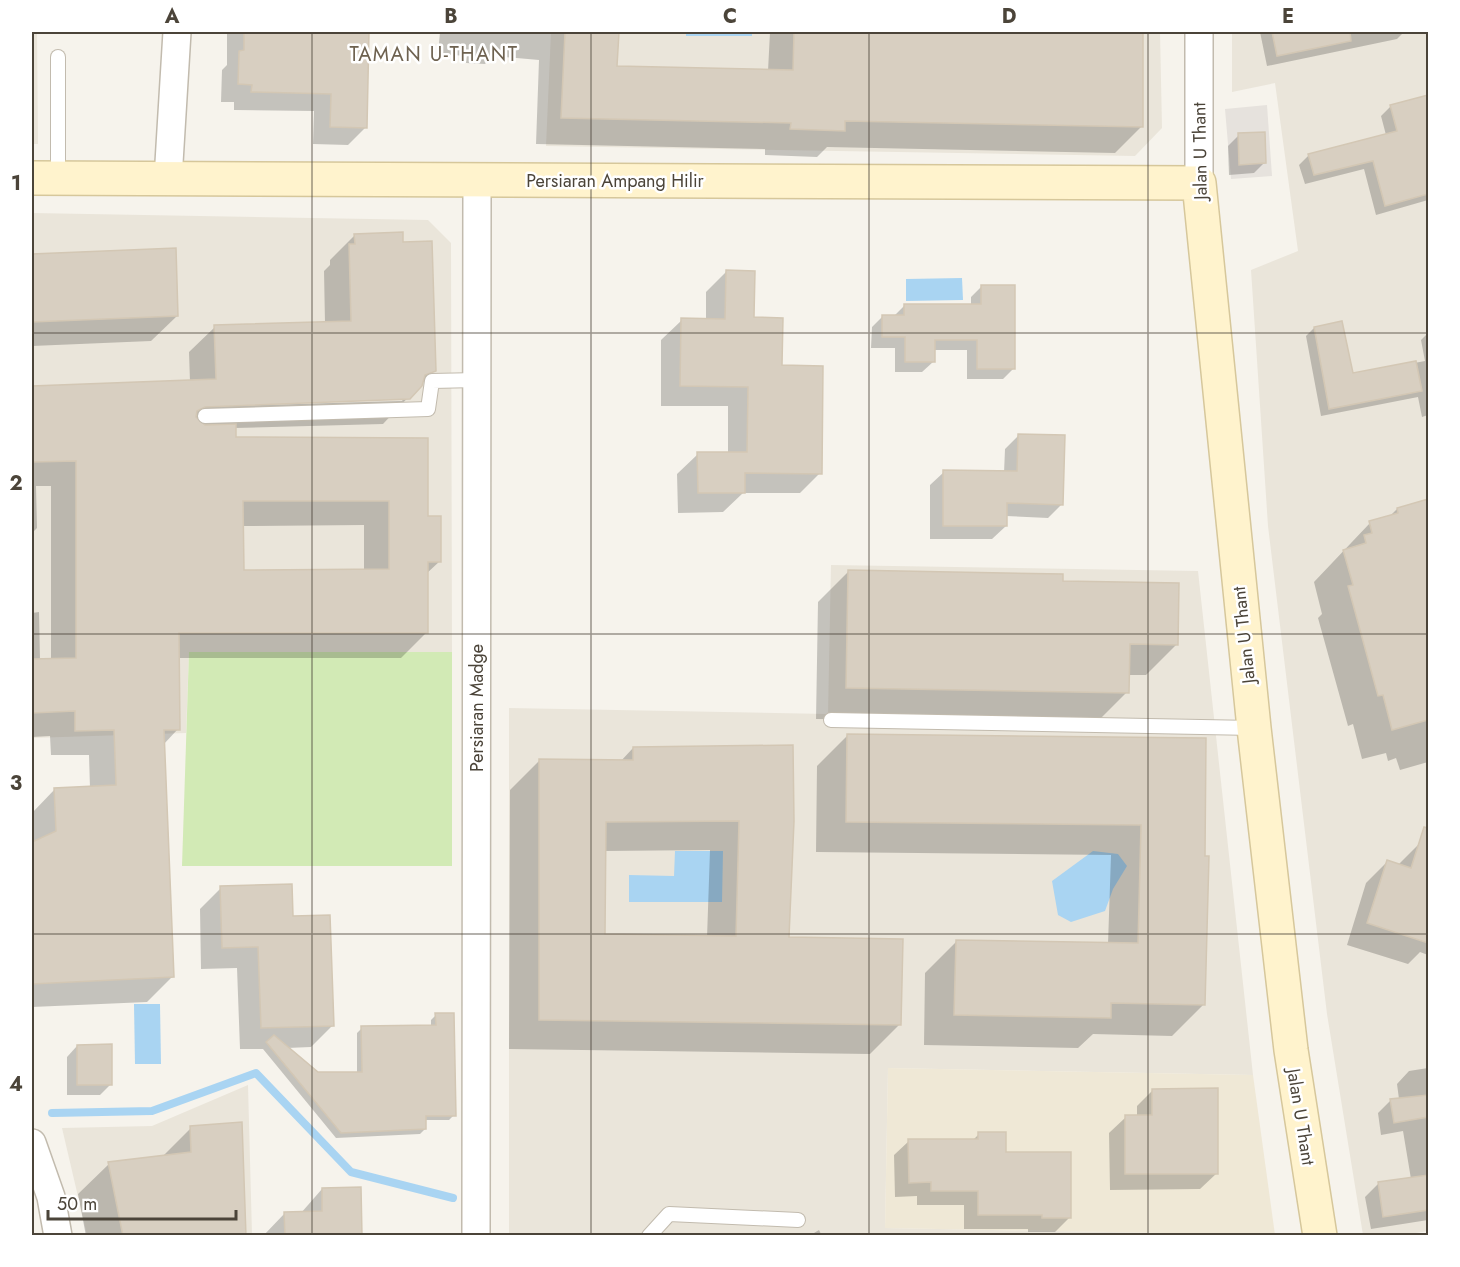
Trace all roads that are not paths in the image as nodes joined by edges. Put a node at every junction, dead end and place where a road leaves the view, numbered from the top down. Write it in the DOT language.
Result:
graph roads {
  1 [pos="177,32"];
  2 [pos="1200,32"];
  3 [pos="58,57"];
  4 [pos="45,178"];
  5 [pos="168,179"];
  6 [pos="477,180"];
  7 [pos="1199,183"];
  8 [pos="477,380"];
  9 [pos="205,416"];
  10 [pos="831,720"];
  11 [pos="1254,728"];
  12 [pos="32,1143"];
  13 [pos="798,1220"];
  14 [pos="58,1236"];
  15 [pos="476,1236"];
  16 [pos="649,1236"];
  17 [pos="1320,1236"];
  1 -- 5 [label="street"];
  2 -- 7 [label="street, Jalan U Thant"];
  3 -- 4 [label="lane"];
  4 -- 5 [label="street, Persiaran Ampang Hilir"];
  5 -- 6 [label="street, Persiaran Ampang Hilir"];
  6 -- 7 [label="street, Persiaran Ampang Hilir"];
  6 -- 8 [label="street, Persiaran Madge"];
  7 -- 11 [label="street, Jalan U Thant"];
  8 -- 9 [label="lane"];
  8 -- 15 [label="street, Persiaran Madge"];
  10 -- 11 [label="lane"];
  11 -- 17 [label="street, Jalan U Thant"];
  12 -- 14 [label="street"];
  13 -- 16 [label="lane"];
}
